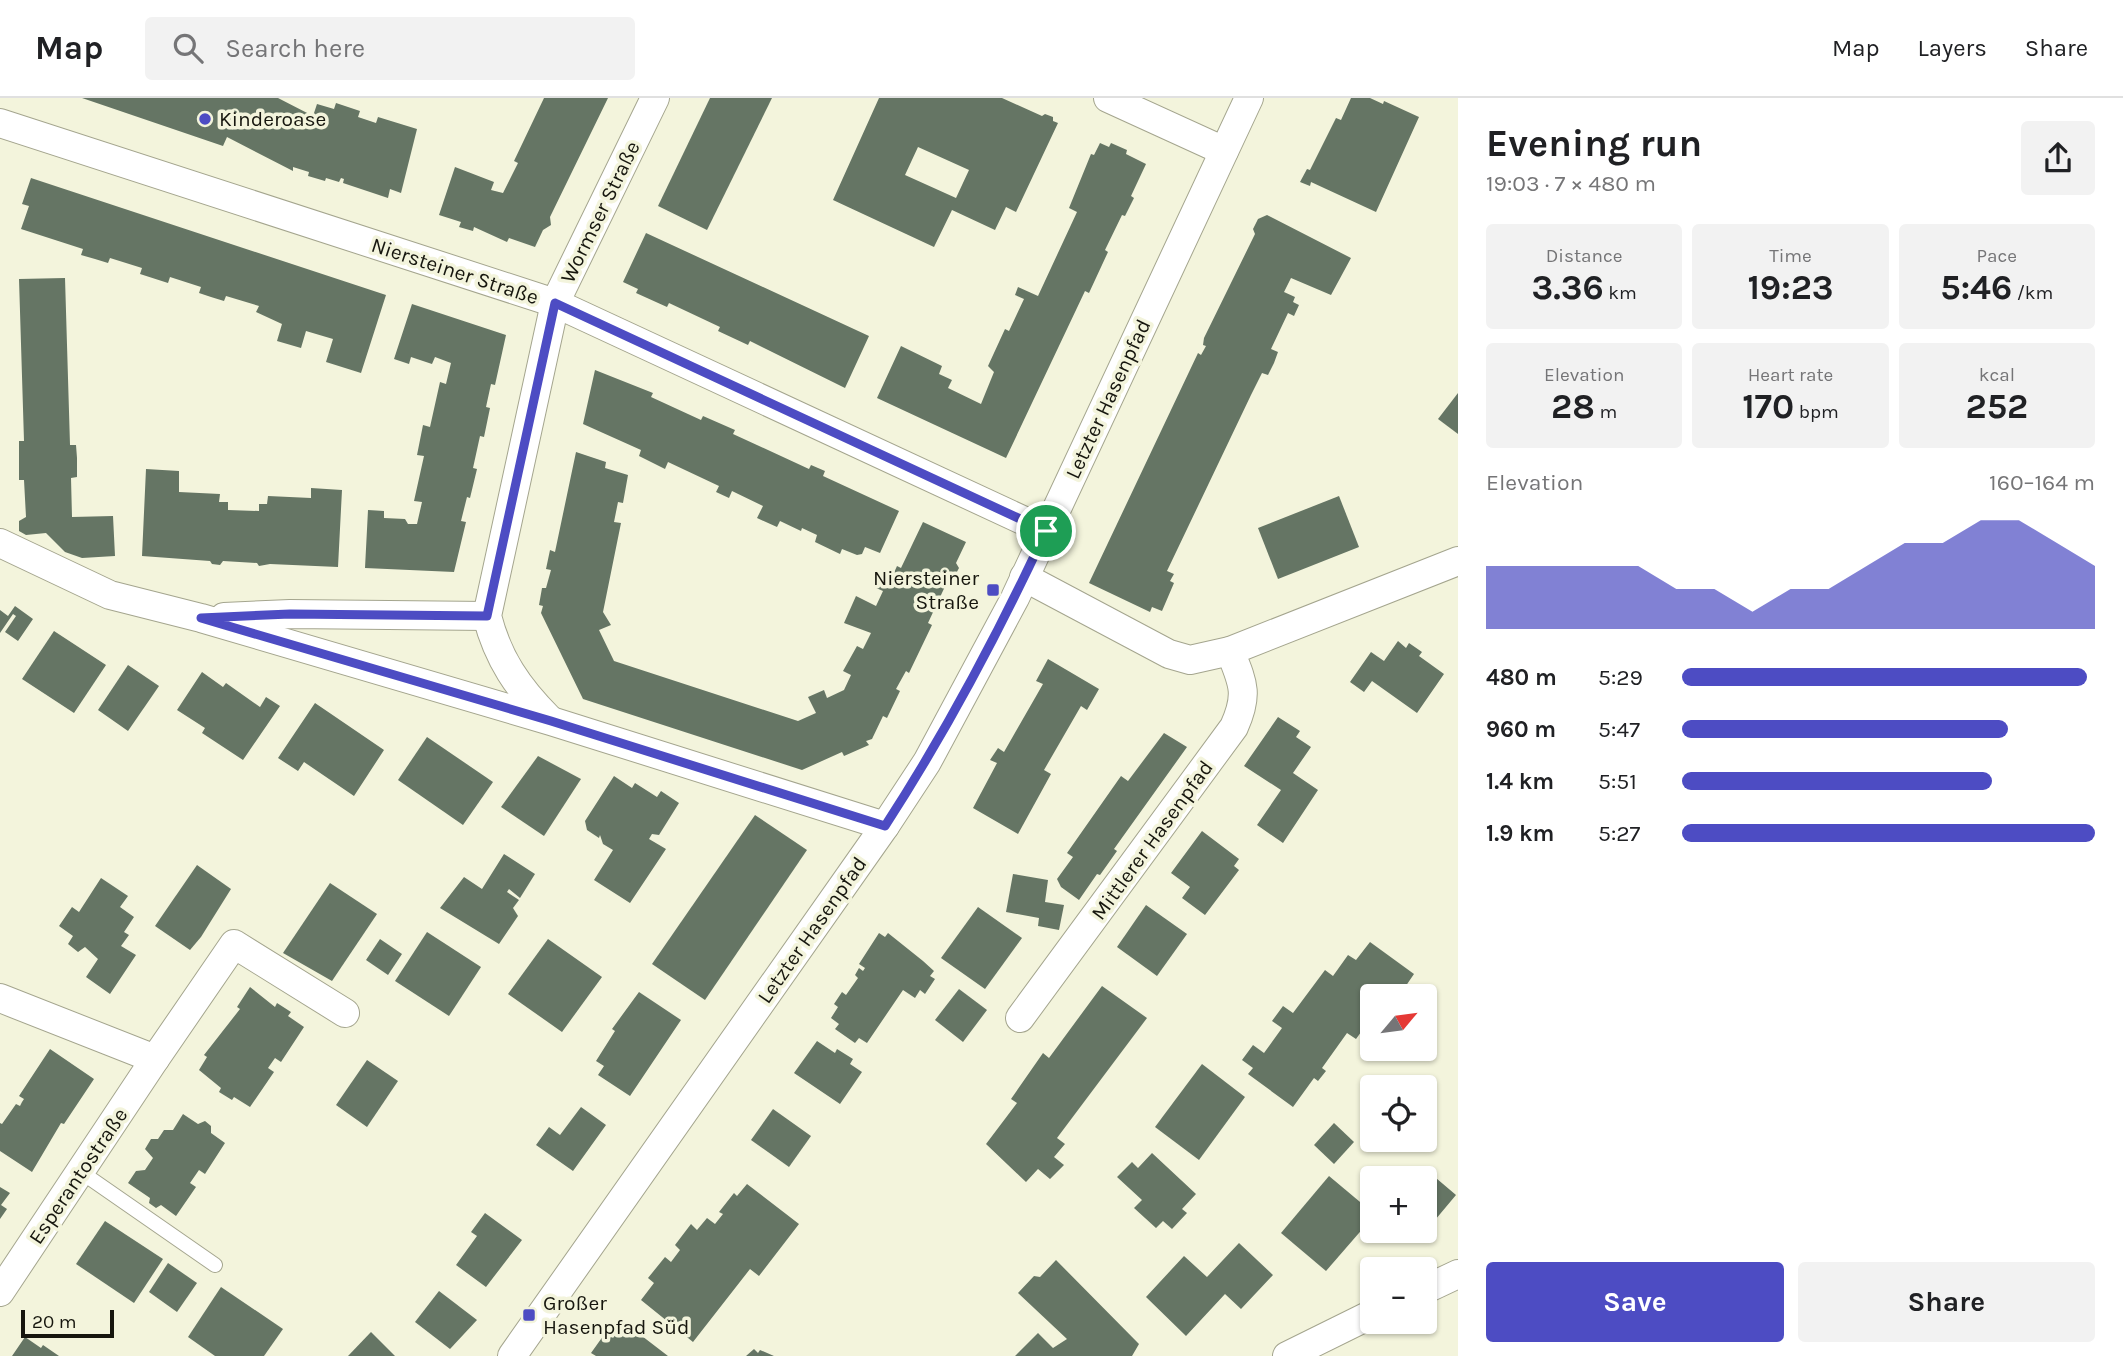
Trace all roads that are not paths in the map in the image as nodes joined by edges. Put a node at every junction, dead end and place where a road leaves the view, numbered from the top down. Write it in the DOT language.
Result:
graph roads {
  1 [pos="655,98"];
  2 [pos="1108,98"];
  3 [pos="1249,98"];
  4 [pos="0,123"];
  5 [pos="1224,150"];
  6 [pos="555,303"];
  7 [pos="1046,531"];
  8 [pos="0,543"];
  9 [pos="1458,561"];
  10 [pos="1024,578"];
  11 [pos="487,616"];
  12 [pos="201,618"];
  13 [pos="1230,651"];
  14 [pos="551,721"];
  15 [pos="885,826"];
  16 [pos="0,998"];
  17 [pos="345,1013"];
  18 [pos="1020,1018"];
  19 [pos="155,1059"];
  20 [pos="81,1172"];
  21 [pos="215,1265"];
  22 [pos="1458,1274"];
  23 [pos="1437,1284"];
  24 [pos="0,1292"];
  25 [pos="1360,1320"];
  26 [pos="512,1356"];
  27 [pos="1287,1356"];
  1 -- 6 [label="street, Wormser Straße"];
  2 -- 5 [label="street"];
  3 -- 5 [label="street, Letzter Hasenpfad"];
  4 -- 6 [label="street, Niersteiner Straße"];
  5 -- 7 [label="street, Letzter Hasenpfad"];
  6 -- 7 [label="street, Niersteiner Straße"];
  6 -- 11 [label="street, Wormser Straße"];
  7 -- 10 [label="street, Letzter Hasenpfad"];
  8 -- 12 [label="street"];
  9 -- 13 [label="street"];
  10 -- 13 [label="street"];
  10 -- 15 [label="street, Letzter Hasenpfad"];
  11 -- 12 [label="street"];
  11 -- 14 [label="street, Wormser Straße"];
  12 -- 14 [label="street"];
  13 -- 18 [label="street, Mittlerer Hasenpfad"];
  14 -- 15 [label="street"];
  15 -- 26 [label="street, Letzter Hasenpfad"];
  16 -- 19 [label="street"];
  17 -- 19 [label="street, Esperantostraße"];
  19 -- 20 [label="street, Esperantostraße"];
  20 -- 21 [label="lane"];
  20 -- 24 [label="street, Esperantostraße"];
  22 -- 23 [label="street"];
  25 -- 27 [label="street"];
}
